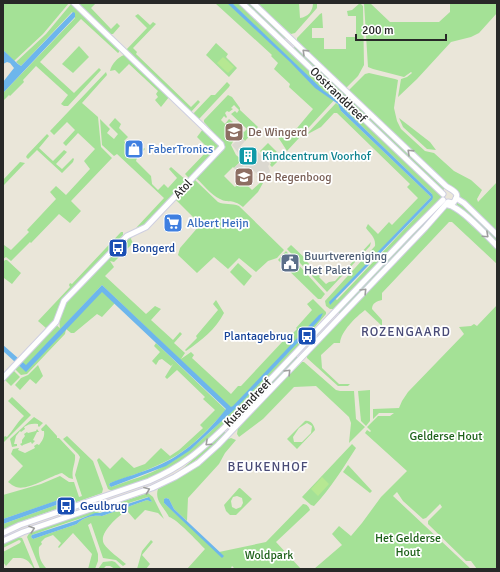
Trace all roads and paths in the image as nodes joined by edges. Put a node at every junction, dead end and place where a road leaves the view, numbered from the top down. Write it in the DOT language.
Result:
graph roads {
  1 [pos="74,3"];
  2 [pos="242,3"];
  3 [pos="253,3"];
  4 [pos="449,199"];
  5 [pos="497,235"];
  6 [pos="497,246"];
  7 [pos="3,378"];
  8 [pos="3,533"];
  9 [pos="3,541"];
  1 -- 7 [label="main road, Atol"];
  2 -- 4 [label="main road, Oostranddreef"];
  4 -- 3 [label="main road, Oostranddreef, one-way"];
  4 -- 5 [label="main road, Oostranddreef"];
  4 -- 6 [label="main road, Oostranddreef, one-way"];
  4 -- 8 [label="main road, Kustendreef, one-way"];
  9 -- 4 [label="main road, Kustendreef, one-way"];
}
